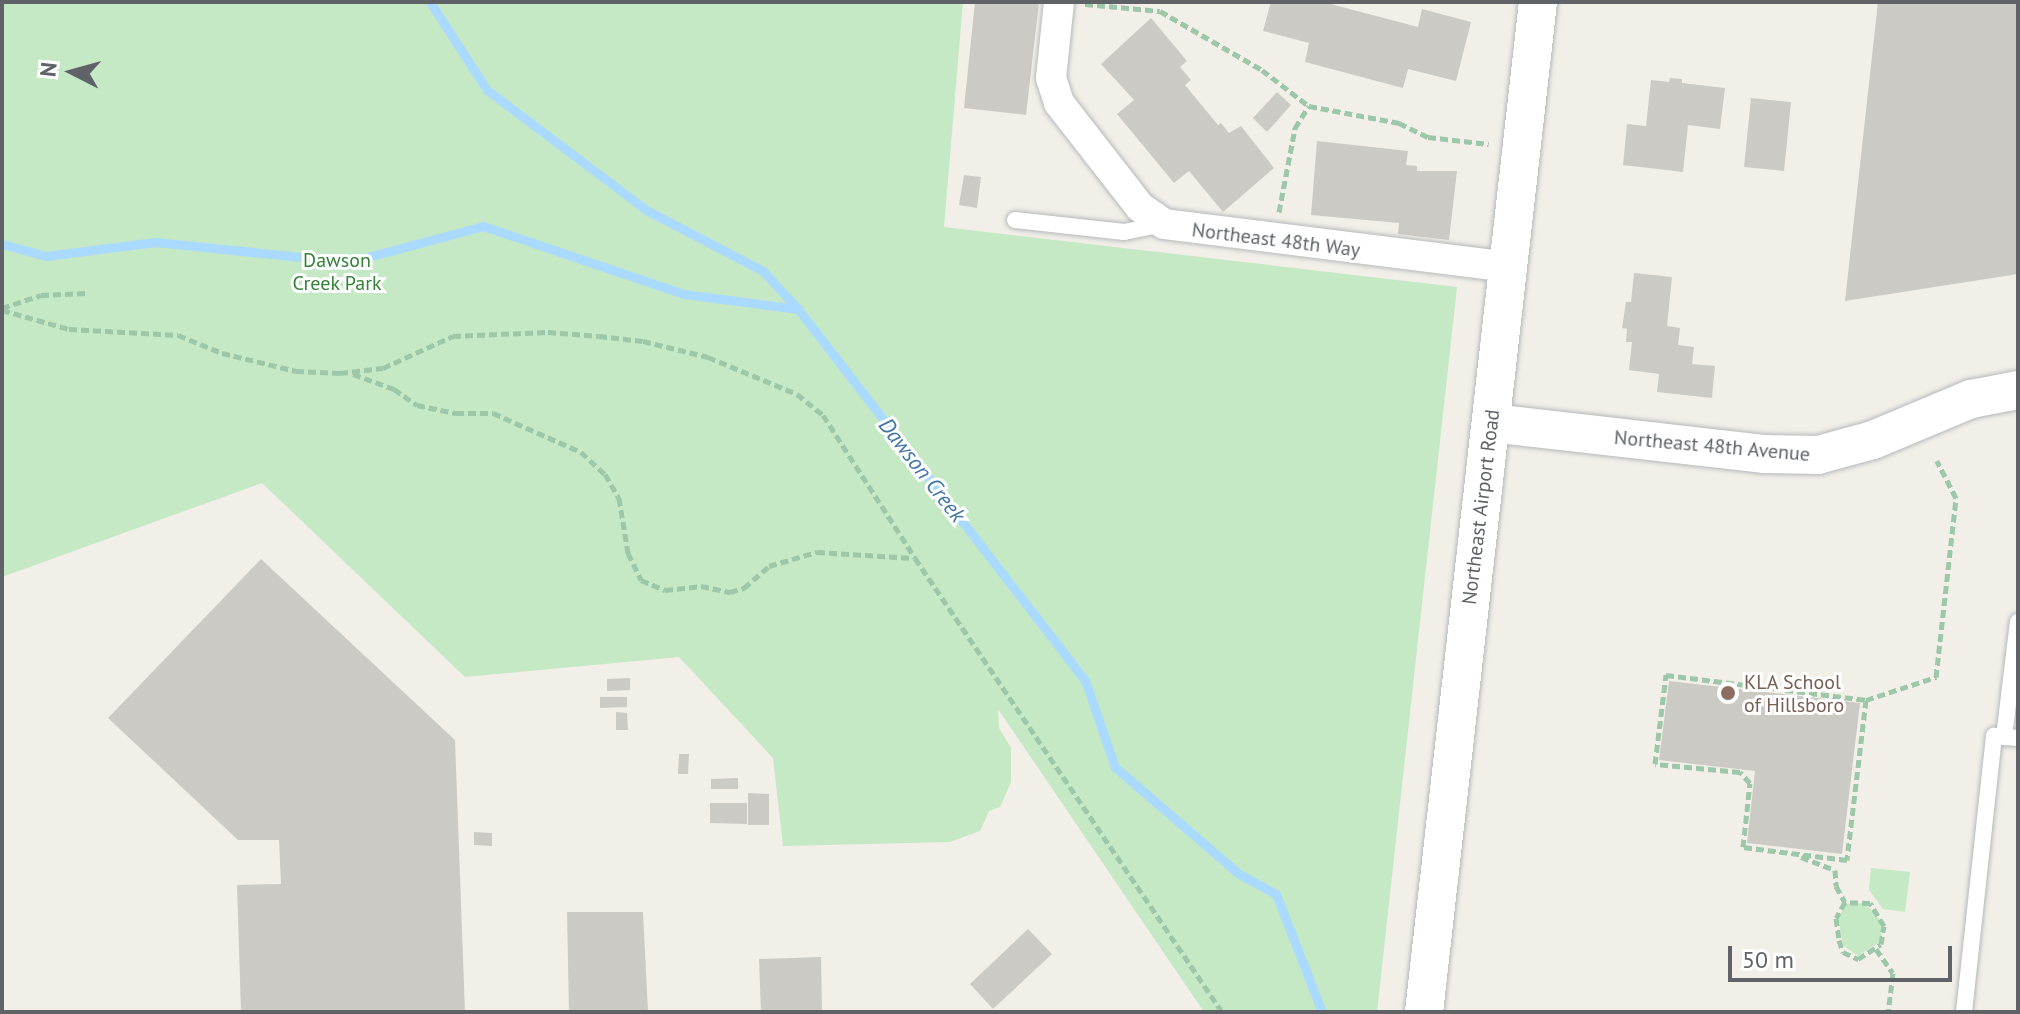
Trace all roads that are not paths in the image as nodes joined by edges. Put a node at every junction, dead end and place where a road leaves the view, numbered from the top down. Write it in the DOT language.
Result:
graph roads {
  1 [pos="1059,2"];
  2 [pos="1538,2"];
  3 [pos="1015,220"];
  4 [pos="1164,224"];
  5 [pos="1508,267"];
  6 [pos="2018,390"];
  7 [pos="1491,423"];
  8 [pos="2018,622"];
  9 [pos="2011,737"];
  10 [pos="1424,1012"];
  11 [pos="1964,1012"];
  1 -- 4 [label="street, Northeast 48th Way"];
  2 -- 5 [label="street, Northeast Airport Road"];
  3 -- 4 [label="lane"];
  4 -- 5 [label="street, Northeast 48th Way"];
  5 -- 7 [label="street, Northeast Airport Road"];
  6 -- 7 [label="street, Northeast 48th Avenue"];
  7 -- 10 [label="street, Northeast Airport Road"];
  8 -- 9 [label="lane"];
  9 -- 11 [label="lane"];
}
